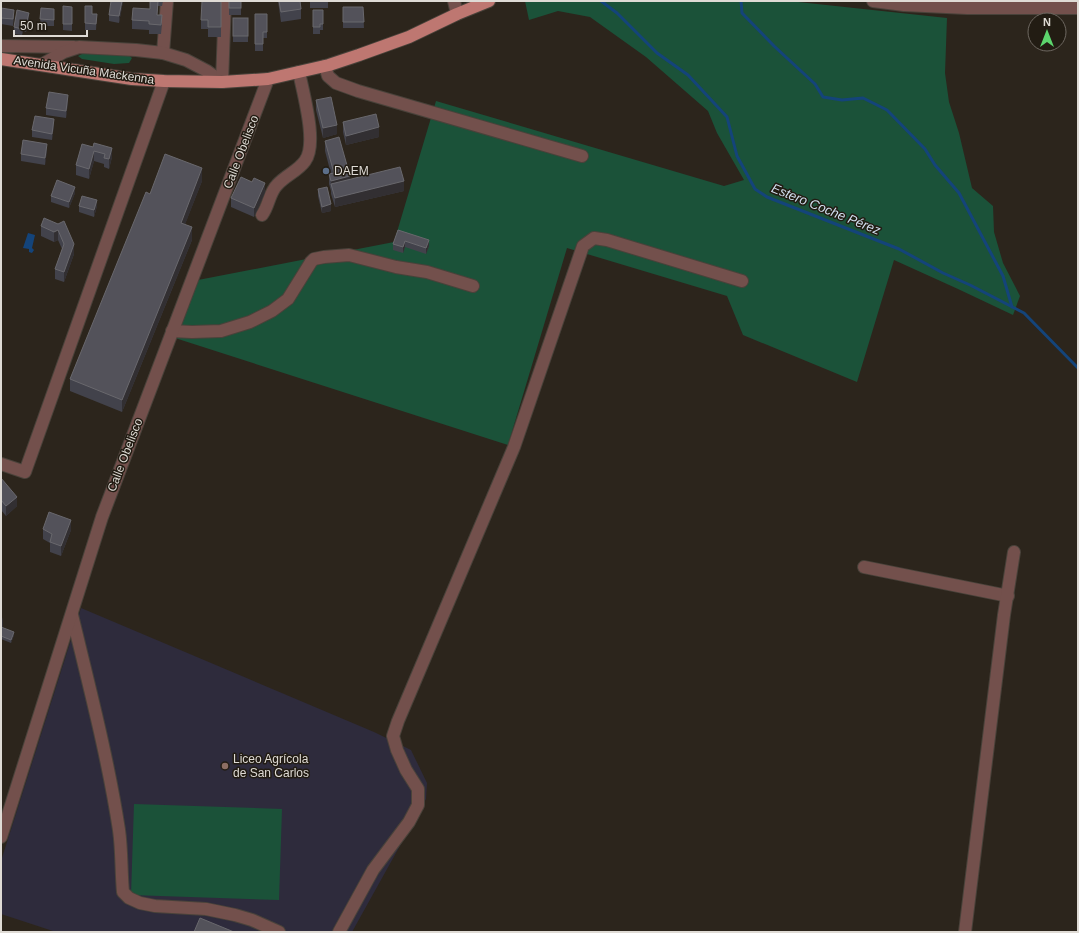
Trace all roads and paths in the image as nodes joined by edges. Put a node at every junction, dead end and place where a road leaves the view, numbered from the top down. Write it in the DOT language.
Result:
graph roads {
  1 [pos="167,1"];
  2 [pos="225,1"];
  3 [pos="454,1"];
  4 [pos="489,1"];
  5 [pos="873,1"];
  6 [pos="876,1"];
  7 [pos="1078,8"];
  8 [pos="457,14"];
  9 [pos="1,46"];
  10 [pos="79,47"];
  11 [pos="163,53"];
  12 [pos="1,59"];
  13 [pos="41,66"];
  14 [pos="325,66"];
  15 [pos="299,72"];
  16 [pos="268,79"];
  17 [pos="164,81"];
  18 [pos="222,82"];
  19 [pos="582,156"];
  20 [pos="262,215"];
  21 [pos="742,281"];
  22 [pos="473,286"];
  23 [pos="172,331"];
  24 [pos="1,464"];
  25 [pos="1014,552"];
  26 [pos="864,568"];
  27 [pos="1008,596"];
  28 [pos="72,614"];
  29 [pos="1,837"];
  30 [pos="279,932"];
  31 [pos="339,932"];
  32 [pos="965,932"];
  1 -- 11 [label="street"];
  2 -- 18 [label="street"];
  3 -- 8 [label="street"];
  4 -- 8 [label="main road, Avenida Vicuña Mackenna"];
  5 -- 6 [label="street"];
  6 -- 7 [label="street"];
  8 -- 14 [label="main road, Avenida Vicuña Mackenna"];
  9 -- 10 [label="street"];
  10 -- 11 [label="street"];
  10 -- 13 [label="street"];
  11 -- 18 [label="street"];
  12 -- 13 [label="main road, Avenida Vicuña Mackenna"];
  13 -- 17 [label="main road, Avenida Vicuña Mackenna"];
  14 -- 15 [label="main road, Avenida Vicuña Mackenna"];
  14 -- 19 [label="street"];
  15 -- 16 [label="main road, Avenida Vicuña Mackenna"];
  15 -- 20 [label="street"];
  16 -- 18 [label="main road, Avenida Vicuña Mackenna"];
  16 -- 23 [label="street, Calle Obelisco"];
  17 -- 18 [label="main road, Avenida Vicuña Mackenna"];
  17 -- 24 [label="street"];
  21 -- 31 [label="street"];
  22 -- 23 [label="street"];
  23 -- 28 [label="street, Calle Obelisco"];
  25 -- 27 [label="street"];
  26 -- 27 [label="street"];
  27 -- 32 [label="street"];
  28 -- 29 [label="street, Calle Obelisco"];
  28 -- 30 [label="street"];
}
